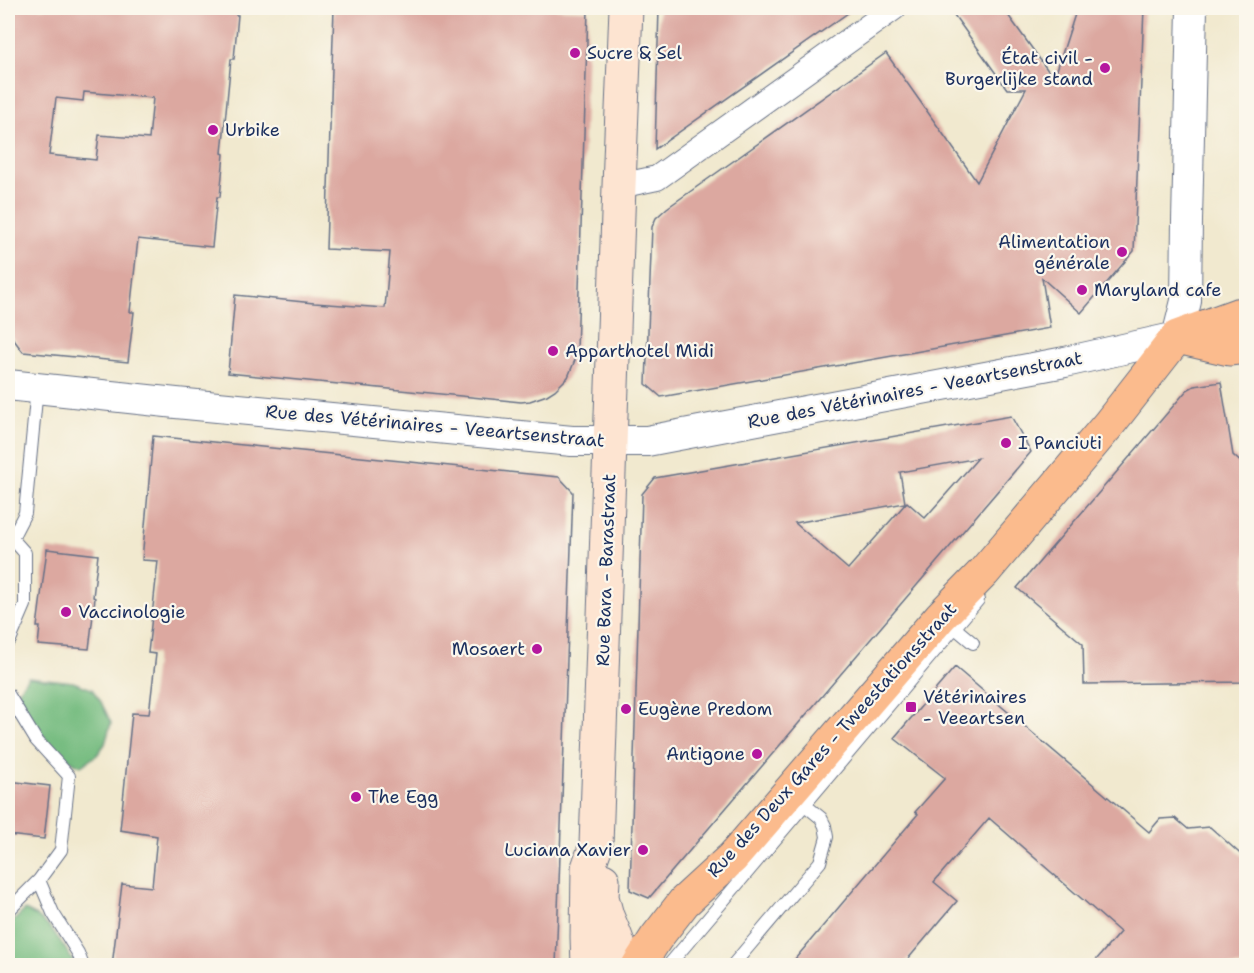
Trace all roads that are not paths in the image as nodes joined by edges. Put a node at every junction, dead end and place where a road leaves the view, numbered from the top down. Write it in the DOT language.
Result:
graph roads {
  1 [pos="626,8"];
  2 [pos="894,8"];
  3 [pos="1192,8"];
  4 [pos="619,186"];
  5 [pos="1246,314"];
  6 [pos="1177,337"];
  7 [pos="1246,347"];
  8 [pos="8,385"];
  9 [pos="37,388"];
  10 [pos="610,441"];
  11 [pos="10,536"];
  12 [pos="948,622"];
  13 [pos="8,642"];
  14 [pos="974,643"];
  15 [pos="8,694"];
  16 [pos="805,805"];
  17 [pos="596,845"];
  18 [pos="39,880"];
  19 [pos="8,911"];
  20 [pos="655,956"];
  21 [pos="83,966"];
  22 [pos="588,966"];
  23 [pos="620,966"];
  24 [pos="732,966"];
  1 -- 4 [label="main road, Rue Bara - Barastraat"];
  2 -- 4 [label="street"];
  3 -- 6 [label="street"];
  4 -- 10 [label="main road, Rue Bara - Barastraat"];
  5 -- 6 [label="main road, Rue des Vétérinaires - Veeartsenstraat"];
  6 -- 7 [label="main road, Rue des Vétérinaires - Veeartsenstraat"];
  6 -- 10 [label="street, Rue des Vétérinaires - Veeartsenstraat"];
  6 -- 12 [label="main road, Rue des Deux Gares - Tweestationsstraat"];
  8 -- 9 [label="street, Rue des Vétérinaires - Veeartsenstraat"];
  9 -- 10 [label="street, Rue des Vétérinaires - Veeartsenstraat"];
  9 -- 11 [label="lane"];
  10 -- 17 [label="main road, Rue Bara - Barastraat"];
  11 -- 13 [label="lane"];
  12 -- 14 [label="lane"];
  12 -- 16 [label="lane, Rue des Deux Gares - Tweestationsstraat"];
  12 -- 20 [label="main road, Rue des Deux Gares - Tweestationsstraat"];
  15 -- 18 [label="lane"];
  16 -- 20 [label="lane, Rue des Deux Gares - Tweestationsstraat"];
  16 -- 24 [label="lane"];
  17 -- 22 [label="main road, Rue Bara - Barastraat"];
  17 -- 23 [label="main road, Rue Bara - Barastraat"];
  18 -- 19 [label="lane"];
  18 -- 21 [label="lane"];
}
